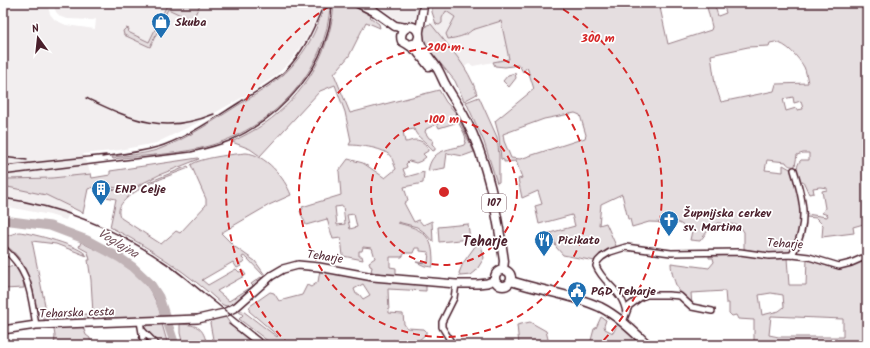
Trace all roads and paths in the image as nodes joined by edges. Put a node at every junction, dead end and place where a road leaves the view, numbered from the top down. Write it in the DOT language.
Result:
graph roads {
  1 [pos="424,3"];
  2 [pos="359,4"];
  3 [pos="422,12"];
  4 [pos="407,28"];
  5 [pos="419,35"];
  6 [pos="401,38"];
  7 [pos="409,45"];
  8 [pos="444,83"];
  9 [pos="794,170"];
  10 [pos="3,248"];
  11 [pos="792,256"];
  12 [pos="867,256"];
  13 [pos="503,269"];
  14 [pos="495,280"];
  15 [pos="511,281"];
  16 [pos="456,284"];
  17 [pos="712,311"];
  18 [pos="626,313"];
  19 [pos="140,321"];
  20 [pos="153,321"];
  21 [pos="623,322"];
  22 [pos="36,325"];
  23 [pos="3,330"];
  24 [pos="142,331"];
  25 [pos="144,345"];
  26 [pos="157,345"];
  27 [pos="453,345"];
  28 [pos="648,345"];
  1 -- 3 [label="street"];
  2 -- 4 [label="main road, 107"];
  2 -- 6 [label="main road, 107"];
  3 -- 4 [label="street"];
  3 -- 5 [label="street"];
  4 -- 5 [label="main road, 107"];
  4 -- 6 [label="main road"];
  5 -- 7 [label="main road"];
  5 -- 8 [label="main road, 107"];
  6 -- 7 [label="main road, 107"];
  7 -- 8 [label="main road, 107"];
  8 -- 13 [label="main road, 107"];
  9 -- 11 [label="street"];
  10 -- 22 [label="street"];
  11 -- 12 [label="street, Teharje"];
  11 -- 18 [label="street, Teharje"];
  13 -- 14 [label="main road"];
  13 -- 15 [label="main road"];
  14 -- 15 [label="main road"];
  14 -- 16 [label="street, Teharje"];
  15 -- 21 [label="main road"];
  16 -- 20 [label="street, Teharje"];
  16 -- 27 [label="street"];
  17 -- 18 [label="street"];
  18 -- 21 [label="street"];
  19 -- 20 [label="street, Teharska cesta"];
  19 -- 22 [label="street, Teharska cesta"];
  19 -- 24 [label="street"];
  21 -- 28 [label="main road"];
  22 -- 23 [label="street, Teharska cesta"];
  24 -- 25 [label="street"];
  24 -- 26 [label="street"];
}
